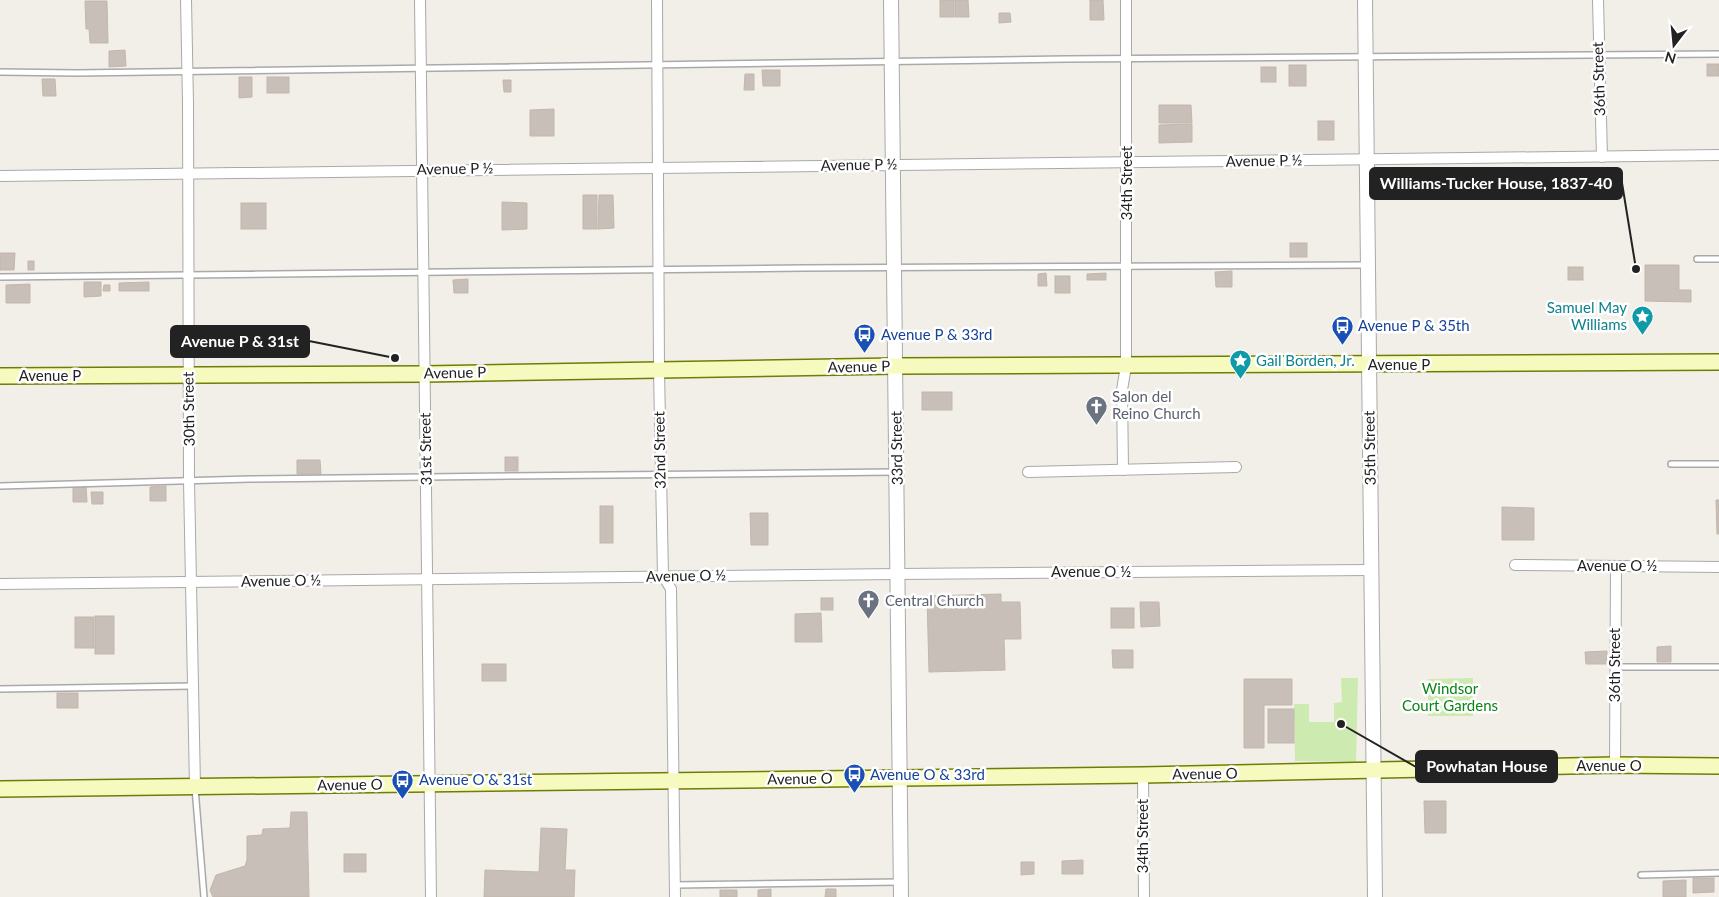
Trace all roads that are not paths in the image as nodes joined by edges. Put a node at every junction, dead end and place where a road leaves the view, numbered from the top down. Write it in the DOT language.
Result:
graph roads {
  1 [pos="186,0"];
  2 [pos="420,0"];
  3 [pos="656,0"];
  4 [pos="891,0"];
  5 [pos="1126,0"];
  6 [pos="1365,0"];
  7 [pos="1598,0"];
  8 [pos="1719,54"];
  9 [pos="1598,55"];
  10 [pos="1366,57"];
  11 [pos="1126,59"];
  12 [pos="892,62"];
  13 [pos="657,65"];
  14 [pos="421,68"];
  15 [pos="188,71"];
  16 [pos="0,72"];
  17 [pos="1719,155"];
  18 [pos="1602,157"];
  19 [pos="1367,160"];
  20 [pos="1127,162"];
  21 [pos="893,164"];
  22 [pos="657,167"];
  23 [pos="422,170"];
  24 [pos="188,173"];
  25 [pos="0,176"];
  26 [pos="1698,259"];
  27 [pos="1719,259"];
  28 [pos="1127,265"];
  29 [pos="1368,265"];
  30 [pos="895,267"];
  31 [pos="658,269"];
  32 [pos="424,272"];
  33 [pos="188,276"];
  34 [pos="0,277"];
  35 [pos="1719,362"];
  36 [pos="1369,365"];
  37 [pos="896,366"];
  38 [pos="1126,366"];
  39 [pos="659,370"];
  40 [pos="425,374"];
  41 [pos="188,375"];
  42 [pos="0,376"];
  43 [pos="1671,464"];
  44 [pos="1719,464"];
  45 [pos="1236,467"];
  46 [pos="1122,470"];
  47 [pos="897,472"];
  48 [pos="1028,472"];
  49 [pos="661,475"];
  50 [pos="426,476"];
  51 [pos="189,481"];
  52 [pos="0,486"];
  53 [pos="1515,566"];
  54 [pos="1616,566"];
  55 [pos="1719,567"];
  56 [pos="1371,570"];
  57 [pos="898,574"];
  58 [pos="663,576"];
  59 [pos="427,579"];
  60 [pos="191,582"];
  61 [pos="0,584"];
  62 [pos="1614,667"];
  63 [pos="1719,667"];
  64 [pos="193,686"];
  65 [pos="0,689"];
  66 [pos="1615,765"];
  67 [pos="1719,766"];
  68 [pos="1373,771"];
  69 [pos="1143,775"];
  70 [pos="899,778"];
  71 [pos="673,781"];
  72 [pos="429,784"];
  73 [pos="195,788"];
  74 [pos="0,789"];
  75 [pos="1719,873"];
  76 [pos="1641,875"];
  77 [pos="901,882"];
  78 [pos="675,885"];
  79 [pos="204,897"];
  80 [pos="431,897"];
  81 [pos="675,897"];
  82 [pos="901,897"];
  83 [pos="1144,897"];
  84 [pos="1375,897"];
  1 -- 15 [label="street, 30th Street"];
  2 -- 14 [label="street, 31st Street"];
  3 -- 13 [label="street, 32nd Street"];
  4 -- 12 [label="street, 33rd Street"];
  5 -- 11 [label="street, 34th Street"];
  6 -- 10 [label="street, 35th Street"];
  7 -- 9 [label="street, 36th Street"];
  8 -- 9 [label="lane"];
  9 -- 10 [label="lane"];
  9 -- 18 [label="street, 36th Street"];
  10 -- 11 [label="lane"];
  10 -- 19 [label="street, 35th Street"];
  11 -- 12 [label="lane"];
  11 -- 20 [label="street, 34th Street"];
  12 -- 13 [label="lane"];
  12 -- 21 [label="street, 33rd Street"];
  13 -- 14 [label="lane"];
  13 -- 22 [label="street, 32nd Street"];
  14 -- 15 [label="lane"];
  14 -- 23 [label="street, 31st Street"];
  15 -- 16 [label="lane"];
  15 -- 24 [label="street, 30th Street"];
  17 -- 18 [label="street, Avenue P ½"];
  18 -- 19 [label="street, Avenue P ½"];
  19 -- 20 [label="street, Avenue P ½"];
  19 -- 29 [label="street, 35th Street"];
  20 -- 21 [label="street, Avenue P ½"];
  20 -- 28 [label="street, 34th Street"];
  21 -- 22 [label="street, Avenue P ½"];
  21 -- 30 [label="street, 33rd Street"];
  22 -- 23 [label="street, Avenue P ½"];
  22 -- 31 [label="street, 32nd Street"];
  23 -- 24 [label="street, Avenue P ½"];
  23 -- 32 [label="street, 31st Street"];
  24 -- 25 [label="street, Avenue P ½"];
  24 -- 33 [label="street, 30th Street"];
  26 -- 27 [label="lane"];
  28 -- 29 [label="lane"];
  28 -- 30 [label="lane"];
  28 -- 38 [label="street, 34th Street"];
  29 -- 36 [label="street, 35th Street"];
  30 -- 31 [label="lane"];
  30 -- 37 [label="street, 33rd Street"];
  31 -- 32 [label="lane"];
  31 -- 39 [label="street, 32nd Street"];
  32 -- 33 [label="lane"];
  32 -- 40 [label="street, 31st Street"];
  33 -- 34 [label="lane"];
  33 -- 41 [label="street, 30th Street"];
  35 -- 36 [label="main road, Avenue P"];
  36 -- 38 [label="main road, Avenue P"];
  36 -- 56 [label="street, 35th Street"];
  37 -- 38 [label="main road, Avenue P"];
  37 -- 39 [label="main road, Avenue P"];
  37 -- 47 [label="street, 33rd Street"];
  38 -- 46 [label="street, 34th Street"];
  39 -- 40 [label="main road, Avenue P"];
  39 -- 49 [label="street, 32nd Street"];
  40 -- 41 [label="main road, Avenue P"];
  40 -- 50 [label="street, 31st Street"];
  41 -- 42 [label="main road, Avenue P"];
  41 -- 51 [label="street, 30th Street"];
  43 -- 44 [label="lane"];
  45 -- 46 [label="street"];
  46 -- 48 [label="street"];
  47 -- 49 [label="lane"];
  47 -- 57 [label="street, 33rd Street"];
  49 -- 50 [label="lane"];
  49 -- 58 [label="street, 32nd Street"];
  50 -- 51 [label="lane"];
  50 -- 59 [label="street, 31st Street"];
  51 -- 52 [label="lane"];
  51 -- 60 [label="street, 30th Street"];
  53 -- 54 [label="street, Avenue O ½"];
  54 -- 55 [label="street, Avenue O ½"];
  54 -- 62 [label="street, 36th Street"];
  56 -- 57 [label="street, Avenue O ½"];
  56 -- 68 [label="street, 35th Street"];
  57 -- 58 [label="street, Avenue O ½"];
  57 -- 70 [label="street, 33rd Street"];
  58 -- 59 [label="street, Avenue O ½"];
  58 -- 71 [label="street, 32nd Street"];
  59 -- 60 [label="street, Avenue O ½"];
  59 -- 72 [label="street, 31st Street"];
  60 -- 61 [label="street, Avenue O ½"];
  60 -- 64 [label="street, 30th Street"];
  62 -- 63 [label="lane"];
  62 -- 66 [label="street, 36th Street"];
  64 -- 65 [label="lane"];
  64 -- 73 [label="street, 30th Street"];
  66 -- 67 [label="main road, Avenue O"];
  66 -- 68 [label="main road, Avenue O"];
  68 -- 69 [label="main road, Avenue O"];
  68 -- 84 [label="street, 35th Street"];
  69 -- 70 [label="main road, Avenue O"];
  69 -- 83 [label="street, 34th Street"];
  70 -- 71 [label="main road, Avenue O"];
  70 -- 77 [label="street, 33rd Street"];
  71 -- 72 [label="main road, Avenue O"];
  71 -- 78 [label="street, 32nd Street"];
  72 -- 73 [label="main road, Avenue O"];
  72 -- 80 [label="street, 31st Street"];
  73 -- 74 [label="main road, Avenue O"];
  73 -- 79 [label="lane"];
  75 -- 76 [label="lane"];
  77 -- 78 [label="lane"];
  77 -- 82 [label="street, 33rd Street"];
  78 -- 81 [label="street, 32nd Street"];
}
